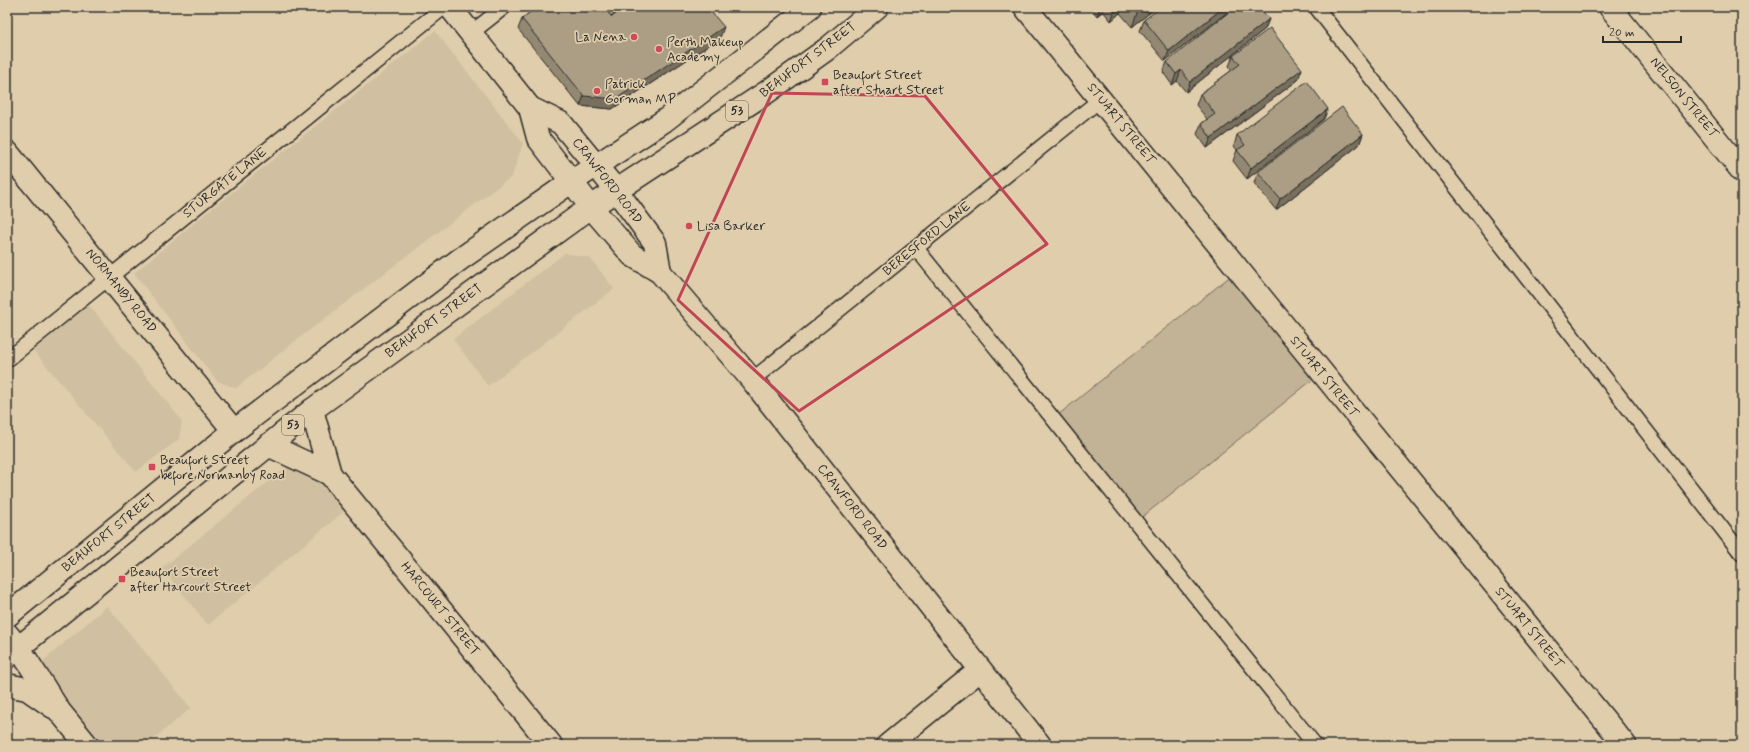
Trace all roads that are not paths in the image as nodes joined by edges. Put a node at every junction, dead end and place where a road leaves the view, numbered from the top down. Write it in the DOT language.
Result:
graph roads {
  1 [pos="444,7"];
  2 [pos="450,7"];
  3 [pos="504,7"];
  4 [pos="810,7"];
  5 [pos="878,7"];
  6 [pos="1025,7"];
  7 [pos="1316,7"];
  8 [pos="1610,7"];
  9 [pos="471,34"];
  10 [pos="1101,99"];
  11 [pos="530,108"];
  12 [pos="7,152"];
  13 [pos="596,165"];
  14 [pos="1742,171"];
  15 [pos="571,182"];
  16 [pos="616,190"];
  17 [pos="590,207"];
  18 [pos="916,248"];
  19 [pos="660,272"];
  20 [pos="109,277"];
  21 [pos="7,360"];
  22 [pos="752,380"];
  23 [pos="312,410"];
  24 [pos="234,431"];
  25 [pos="268,445"];
  26 [pos="330,474"];
  27 [pos="1742,554"];
  28 [pos="7,616"];
  29 [pos="11,646"];
  30 [pos="980,670"];
  31 [pos="7,685"];
  32 [pos="60,712"];
  33 [pos="87,745"];
  34 [pos="551,745"];
  35 [pos="888,745"];
  36 [pos="1040,745"];
  37 [pos="1315,745"];
  38 [pos="1625,745"];
  1 -- 20 [label="lane, STURGATE LANE"];
  2 -- 9 [label="street, CRAWFORD ROAD"];
  3 -- 9 [label="lane"];
  4 -- 13 [label="street, BEAUFORT STREET / 53"];
  5 -- 16 [label="street, BEAUFORT STREET / 53"];
  6 -- 10 [label="street, STUART STREET"];
  7 -- 27 [label="lane"];
  8 -- 14 [label="street, NELSON STREET"];
  9 -- 11 [label="street, CRAWFORD ROAD"];
  10 -- 18 [label="lane, BERESFORD LANE"];
  10 -- 38 [label="street, STUART STREET"];
  11 -- 13 [label="street, CRAWFORD ROAD"];
  11 -- 15 [label="street, CRAWFORD ROAD"];
  12 -- 20 [label="street, NORMANBY ROAD"];
  13 -- 15 [label="street, BEAUFORT STREET / 53"];
  13 -- 16 [label="street, CRAWFORD ROAD"];
  15 -- 17 [label="street, CRAWFORD ROAD"];
  15 -- 24 [label="street, BEAUFORT STREET / 53"];
  16 -- 17 [label="street, BEAUFORT STREET / 53"];
  16 -- 19 [label="street, CRAWFORD ROAD"];
  17 -- 19 [label="street, CRAWFORD ROAD"];
  17 -- 23 [label="street, BEAUFORT STREET / 53"];
  18 -- 22 [label="lane, BERESFORD LANE"];
  18 -- 37 [label="lane"];
  19 -- 22 [label="street, CRAWFORD ROAD"];
  20 -- 21 [label="lane, STURGATE LANE"];
  20 -- 24 [label="street, NORMANBY ROAD"];
  22 -- 30 [label="street, CRAWFORD ROAD"];
  23 -- 25 [label="street, BEAUFORT STREET / 53"];
  23 -- 26 [label="street, HARCOURT STREET"];
  24 -- 28 [label="street, BEAUFORT STREET / 53"];
  25 -- 26 [label="street, HARCOURT STREET"];
  25 -- 29 [label="street, BEAUFORT STREET / 53"];
  26 -- 34 [label="street, HARCOURT STREET"];
  29 -- 32 [label="street"];
  30 -- 35 [label="street"];
  30 -- 36 [label="street, CRAWFORD ROAD"];
  31 -- 32 [label="street"];
  32 -- 33 [label="street"];
}
